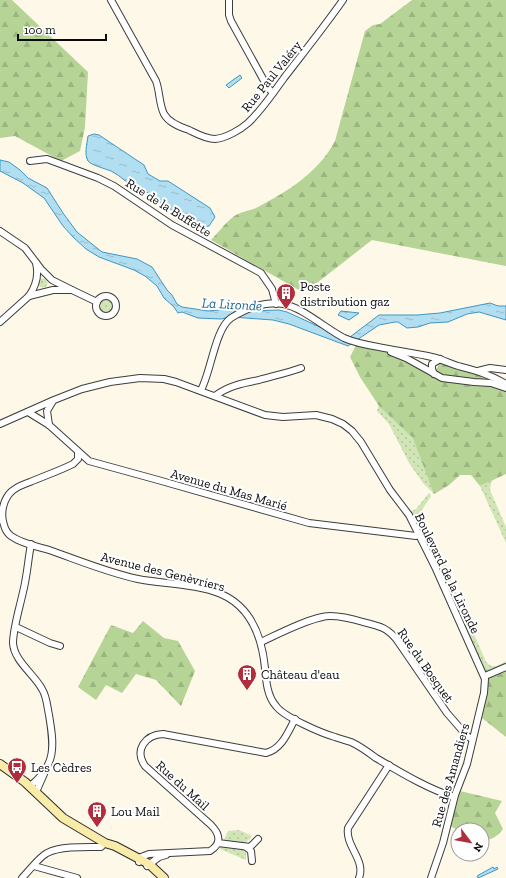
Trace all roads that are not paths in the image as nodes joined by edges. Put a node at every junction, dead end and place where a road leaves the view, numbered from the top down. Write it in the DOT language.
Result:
graph roads {
  1 [pos="111,0"];
  2 [pos="229,0"];
  3 [pos="343,0"];
  4 [pos="273,93"];
  5 [pos="30,161"];
  6 [pos="0,231"];
  7 [pos="36,262"];
  8 [pos="72,290"];
  9 [pos="29,296"];
  10 [pos="97,302"];
  11 [pos="276,304"];
  12 [pos="0,322"];
  13 [pos="377,346"];
  14 [pos="440,359"];
  15 [pos="301,368"];
  16 [pos="506,370"];
  17 [pos="478,371"];
  18 [pos="434,374"];
  19 [pos="506,384"];
  20 [pos="506,388"];
  21 [pos="200,390"];
  22 [pos="215,396"];
  23 [pos="54,400"];
  24 [pos="28,412"];
  25 [pos="0,424"];
  26 [pos="49,425"];
  27 [pos="78,452"];
  28 [pos="89,461"];
  29 [pos="73,464"];
  30 [pos="419,535"];
  31 [pos="31,544"];
  32 [pos="16,627"];
  33 [pos="261,642"];
  34 [pos="60,646"];
  35 [pos="506,667"];
  36 [pos="485,676"];
  37 [pos="295,719"];
  38 [pos="472,739"];
  39 [pos="0,764"];
  40 [pos="389,765"];
  41 [pos="33,789"];
  42 [pos="454,797"];
  43 [pos="258,839"];
  44 [pos="218,843"];
  45 [pos="107,844"];
  46 [pos="246,847"];
  47 [pos="170,854"];
  48 [pos="139,861"];
  49 [pos="252,861"];
  50 [pos="148,865"];
  51 [pos="34,866"];
  52 [pos="22,878"];
  53 [pos="77,878"];
  54 [pos="160,878"];
  55 [pos="164,878"];
  56 [pos="359,878"];
  57 [pos="431,878"];
  1 -- 4 [label="street, Rue Paul Valéry"];
  2 -- 4 [label="street"];
  3 -- 4 [label="street, Rue Paul Valéry"];
  5 -- 11 [label="street, Rue de la Buffette"];
  6 -- 7 [label="street"];
  7 -- 8 [label="street"];
  7 -- 9 [label="street"];
  8 -- 9 [label="street"];
  8 -- 10 [label="street"];
  9 -- 12 [label="street"];
  11 -- 13 [label="street"];
  11 -- 21 [label="street"];
  13 -- 14 [label="street"];
  13 -- 18 [label="street"];
  14 -- 17 [label="street"];
  14 -- 18 [label="street"];
  15 -- 22 [label="street"];
  16 -- 17 [label="street"];
  17 -- 19 [label="street"];
  18 -- 20 [label="street"];
  21 -- 22 [label="street, Boulevard de la Lironde"];
  21 -- 23 [label="street, Boulevard de la Lironde"];
  22 -- 30 [label="street, Boulevard de la Lironde"];
  23 -- 24 [label="street, Boulevard de la Lironde"];
  23 -- 26 [label="street"];
  24 -- 25 [label="street, Boulevard de la Lironde"];
  24 -- 26 [label="street, Avenue du Mas Marié"];
  26 -- 27 [label="street, Avenue du Mas Marié"];
  27 -- 28 [label="street, Avenue du Mas Marié"];
  27 -- 29 [label="street"];
  28 -- 29 [label="street, Avenue des Genèvriers"];
  28 -- 30 [label="street, Avenue du Mas Marié"];
  29 -- 31 [label="street, Avenue des Genèvriers"];
  30 -- 36 [label="street, Boulevard de la Lironde"];
  31 -- 32 [label="street"];
  31 -- 33 [label="street, Avenue des Genèvriers"];
  32 -- 34 [label="street"];
  32 -- 41 [label="street"];
  33 -- 37 [label="street, Avenue des Genèvriers"];
  33 -- 38 [label="street, Rue du Bosquet"];
  35 -- 36 [label="street"];
  36 -- 38 [label="street, Rue des Amandiers"];
  37 -- 40 [label="street, Avenue des Genèvriers"];
  37 -- 44 [label="street, Rue du Mail"];
  38 -- 42 [label="street, Rue des Amandiers"];
  39 -- 41 [label="street"];
  40 -- 42 [label="street, Avenue des Genèvriers"];
  40 -- 56 [label="street"];
  41 -- 45 [label="street"];
  42 -- 57 [label="street, Rue des Amandiers"];
  43 -- 46 [label="street"];
  44 -- 46 [label="street"];
  44 -- 47 [label="street"];
  45 -- 48 [label="street"];
  45 -- 51 [label="street"];
  46 -- 49 [label="street"];
  47 -- 48 [label="street"];
  47 -- 50 [label="street"];
  48 -- 50 [label="street"];
  50 -- 54 [label="street"];
  50 -- 55 [label="street"];
  51 -- 52 [label="street"];
  51 -- 53 [label="street"];
}
